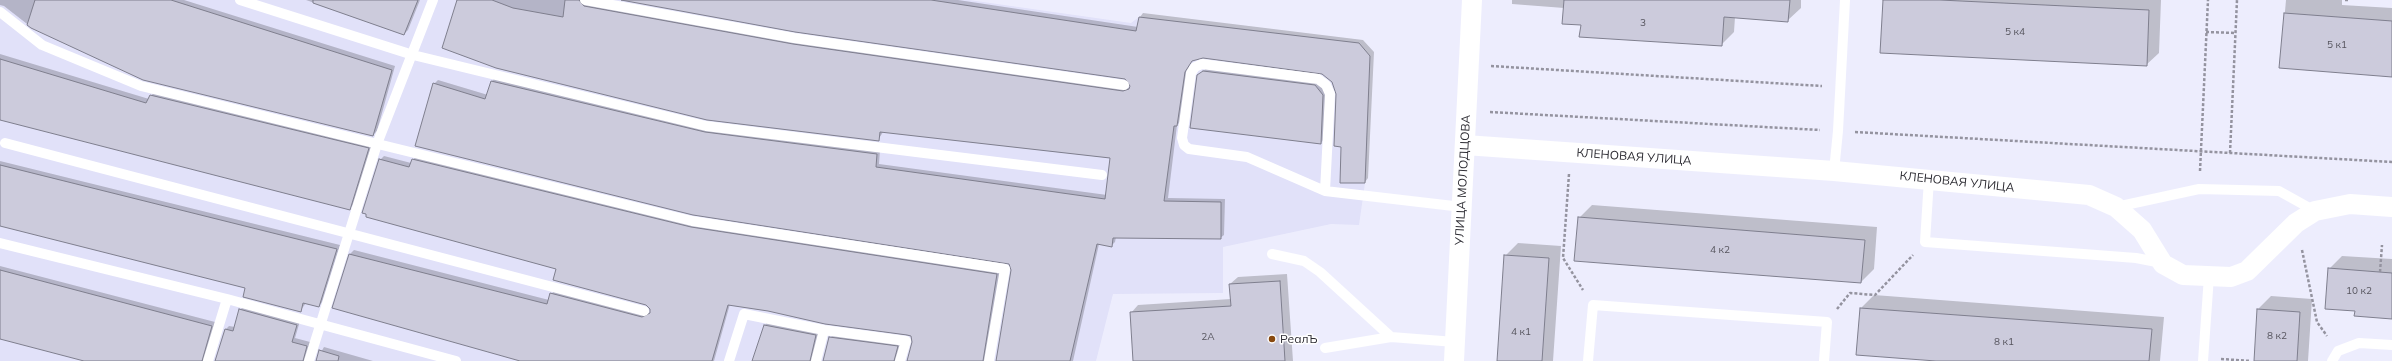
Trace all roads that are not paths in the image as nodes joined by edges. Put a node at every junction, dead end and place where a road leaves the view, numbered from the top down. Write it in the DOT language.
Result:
graph roads {
  1 [pos="240,0"];
  2 [pos="433,0"];
  3 [pos="585,0"];
  4 [pos="1472,0"];
  5 [pos="1845,0"];
  6 [pos="0,12"];
  7 [pos="413,55"];
  8 [pos="1124,85"];
  9 [pos="5,143"];
  10 [pos="377,144"];
  11 [pos="1465,145"];
  12 [pos="1834,171"];
  13 [pos="1102,175"];
  14 [pos="1929,178"];
  15 [pos="1325,191"];
  16 [pos="1462,207"];
  17 [pos="2116,207"];
  18 [pos="2392,207"];
  19 [pos="2315,211"];
  20 [pos="350,233"];
  21 [pos="0,243"];
  22 [pos="1272,254"];
  23 [pos="2163,264"];
  24 [pos="2209,276"];
  25 [pos="227,299"];
  26 [pos="644,311"];
  27 [pos="321,324"];
  28 [pos="824,330"];
  29 [pos="1391,337"];
  30 [pos="2392,346"];
  31 [pos="1325,348"];
  32 [pos="1454,352"];
  33 [pos="2203,359"];
  34 [pos="208,361"];
  35 [pos="309,361"];
  36 [pos="456,361"];
  37 [pos="729,361"];
  38 [pos="816,361"];
  39 [pos="900,361"];
  40 [pos="988,361"];
  41 [pos="1588,361"];
  42 [pos="1824,361"];
  43 [pos="2332,361"];
  1 -- 7 [label="lane"];
  2 -- 7 [label="lane"];
  3 -- 8 [label="lane"];
  4 -- 11 [label="street, УЛИЦА МОЛОДЦОВА"];
  5 -- 12 [label="lane"];
  6 -- 10 [label="lane"];
  7 -- 10 [label="lane"];
  7 -- 13 [label="lane"];
  9 -- 20 [label="lane"];
  10 -- 20 [label="lane"];
  10 -- 40 [label="lane"];
  11 -- 12 [label="street, КЛЕНОВАЯ УЛИЦА"];
  11 -- 16 [label="street, УЛИЦА МОЛОДЦОВА"];
  12 -- 14 [label="street, КЛЕНОВАЯ УЛИЦА"];
  14 -- 17 [label="street, КЛЕНОВАЯ УЛИЦА"];
  14 -- 23 [label="lane"];
  15 -- 15 [label="lane"];
  15 -- 16 [label="lane"];
  16 -- 32 [label="street, УЛИЦА МОЛОДЦОВА"];
  17 -- 19 [label="lane"];
  17 -- 23 [label="street, КЛЕНОВАЯ УЛИЦА"];
  18 -- 19 [label="street, КЛЕНОВАЯ УЛИЦА"];
  19 -- 24 [label="street, КЛЕНОВАЯ УЛИЦА"];
  20 -- 26 [label="lane"];
  20 -- 27 [label="lane"];
  21 -- 25 [label="lane"];
  22 -- 29 [label="lane"];
  23 -- 24 [label="street, КЛЕНОВАЯ УЛИЦА"];
  24 -- 33 [label="lane"];
  25 -- 27 [label="lane"];
  25 -- 34 [label="lane"];
  27 -- 35 [label="lane"];
  27 -- 36 [label="lane"];
  28 -- 37 [label="lane"];
  28 -- 38 [label="lane"];
  28 -- 39 [label="lane"];
  29 -- 31 [label="lane"];
  29 -- 32 [label="lane"];
  30 -- 43 [label="lane"];
  41 -- 42 [label="lane"];
}
